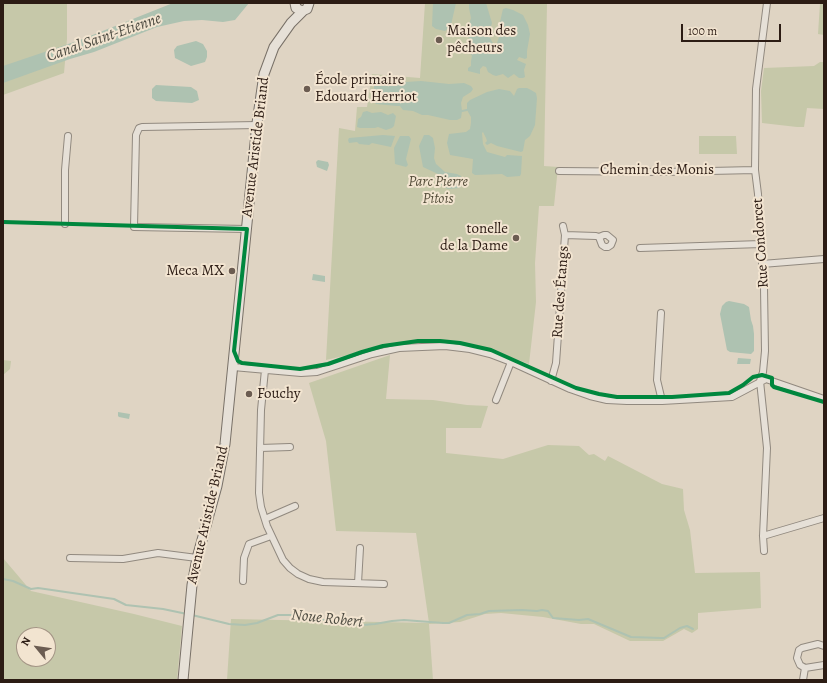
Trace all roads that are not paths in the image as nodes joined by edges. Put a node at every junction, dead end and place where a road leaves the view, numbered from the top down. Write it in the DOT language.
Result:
graph roads {
  1 [pos="316,3"];
  2 [pos="767,3"];
  3 [pos="302,7"];
  4 [pos="257,125"];
  5 [pos="68,136"];
  6 [pos="755,170"];
  7 [pos="559,171"];
  8 [pos="65,224"];
  9 [pos="563,226"];
  10 [pos="247,229"];
  11 [pos="564,235"];
  12 [pos="598,237"];
  13 [pos="761,244"];
  14 [pos="640,248"];
  15 [pos="824,259"];
  16 [pos="762,264"];
  17 [pos="661,313"];
  18 [pos="511,362"];
  19 [pos="233,367"];
  20 [pos="265,370"];
  21 [pos="551,381"];
  22 [pos="760,381"];
  23 [pos="824,399"];
  24 [pos="496,400"];
  25 [pos="662,401"];
  26 [pos="290,447"];
  27 [pos="260,448"];
  28 [pos="295,506"];
  29 [pos="824,518"];
  30 [pos="264,519"];
  31 [pos="271,536"];
  32 [pos="763,536"];
  33 [pos="360,548"];
  34 [pos="764,551"];
  35 [pos="70,558"];
  36 [pos="197,558"];
  37 [pos="242,581"];
  38 [pos="358,583"];
  39 [pos="384,584"];
  40 [pos="824,646"];
  41 [pos="824,665"];
  42 [pos="805,668"];
  43 [pos="183,680"];
  44 [pos="804,680"];
  1 -- 3 [label="street, Avenue Aristide Briand"];
  2 -- 6 [label="street, Rue Condorcet"];
  3 -- 4 [label="street, Avenue Aristide Briand"];
  4 -- 10 [label="street, Avenue Aristide Briand"];
  4 -- 10 [label="street"];
  5 -- 8 [label="street"];
  6 -- 7 [label="street, Chemin des Monis"];
  6 -- 13 [label="street, Rue Condorcet"];
  9 -- 11 [label="street"];
  10 -- 19 [label="street, Avenue Aristide Briand"];
  11 -- 12 [label="street, Rue des Étangs"];
  11 -- 21 [label="street, Rue des Étangs"];
  13 -- 14 [label="street"];
  13 -- 16 [label="street, Rue Condorcet"];
  15 -- 16 [label="street"];
  16 -- 22 [label="street, Rue Condorcet"];
  17 -- 25 [label="street"];
  18 -- 20 [label="street"];
  18 -- 21 [label="street"];
  18 -- 24 [label="street"];
  19 -- 20 [label="street"];
  19 -- 36 [label="street, Avenue Aristide Briand"];
  20 -- 27 [label="street"];
  21 -- 25 [label="street"];
  22 -- 23 [label="street"];
  22 -- 25 [label="street"];
  22 -- 32 [label="street, Rue Condorcet"];
  26 -- 27 [label="street"];
  27 -- 30 [label="street"];
  28 -- 30 [label="street"];
  29 -- 32 [label="street"];
  30 -- 31 [label="street"];
  31 -- 37 [label="street"];
  31 -- 38 [label="street"];
  32 -- 34 [label="street, Rue Condorcet"];
  33 -- 38 [label="street"];
  35 -- 36 [label="street"];
  36 -- 43 [label="street, Avenue Aristide Briand"];
  38 -- 39 [label="street"];
  40 -- 42 [label="street"];
  41 -- 42 [label="street"];
  42 -- 44 [label="street"];
}
